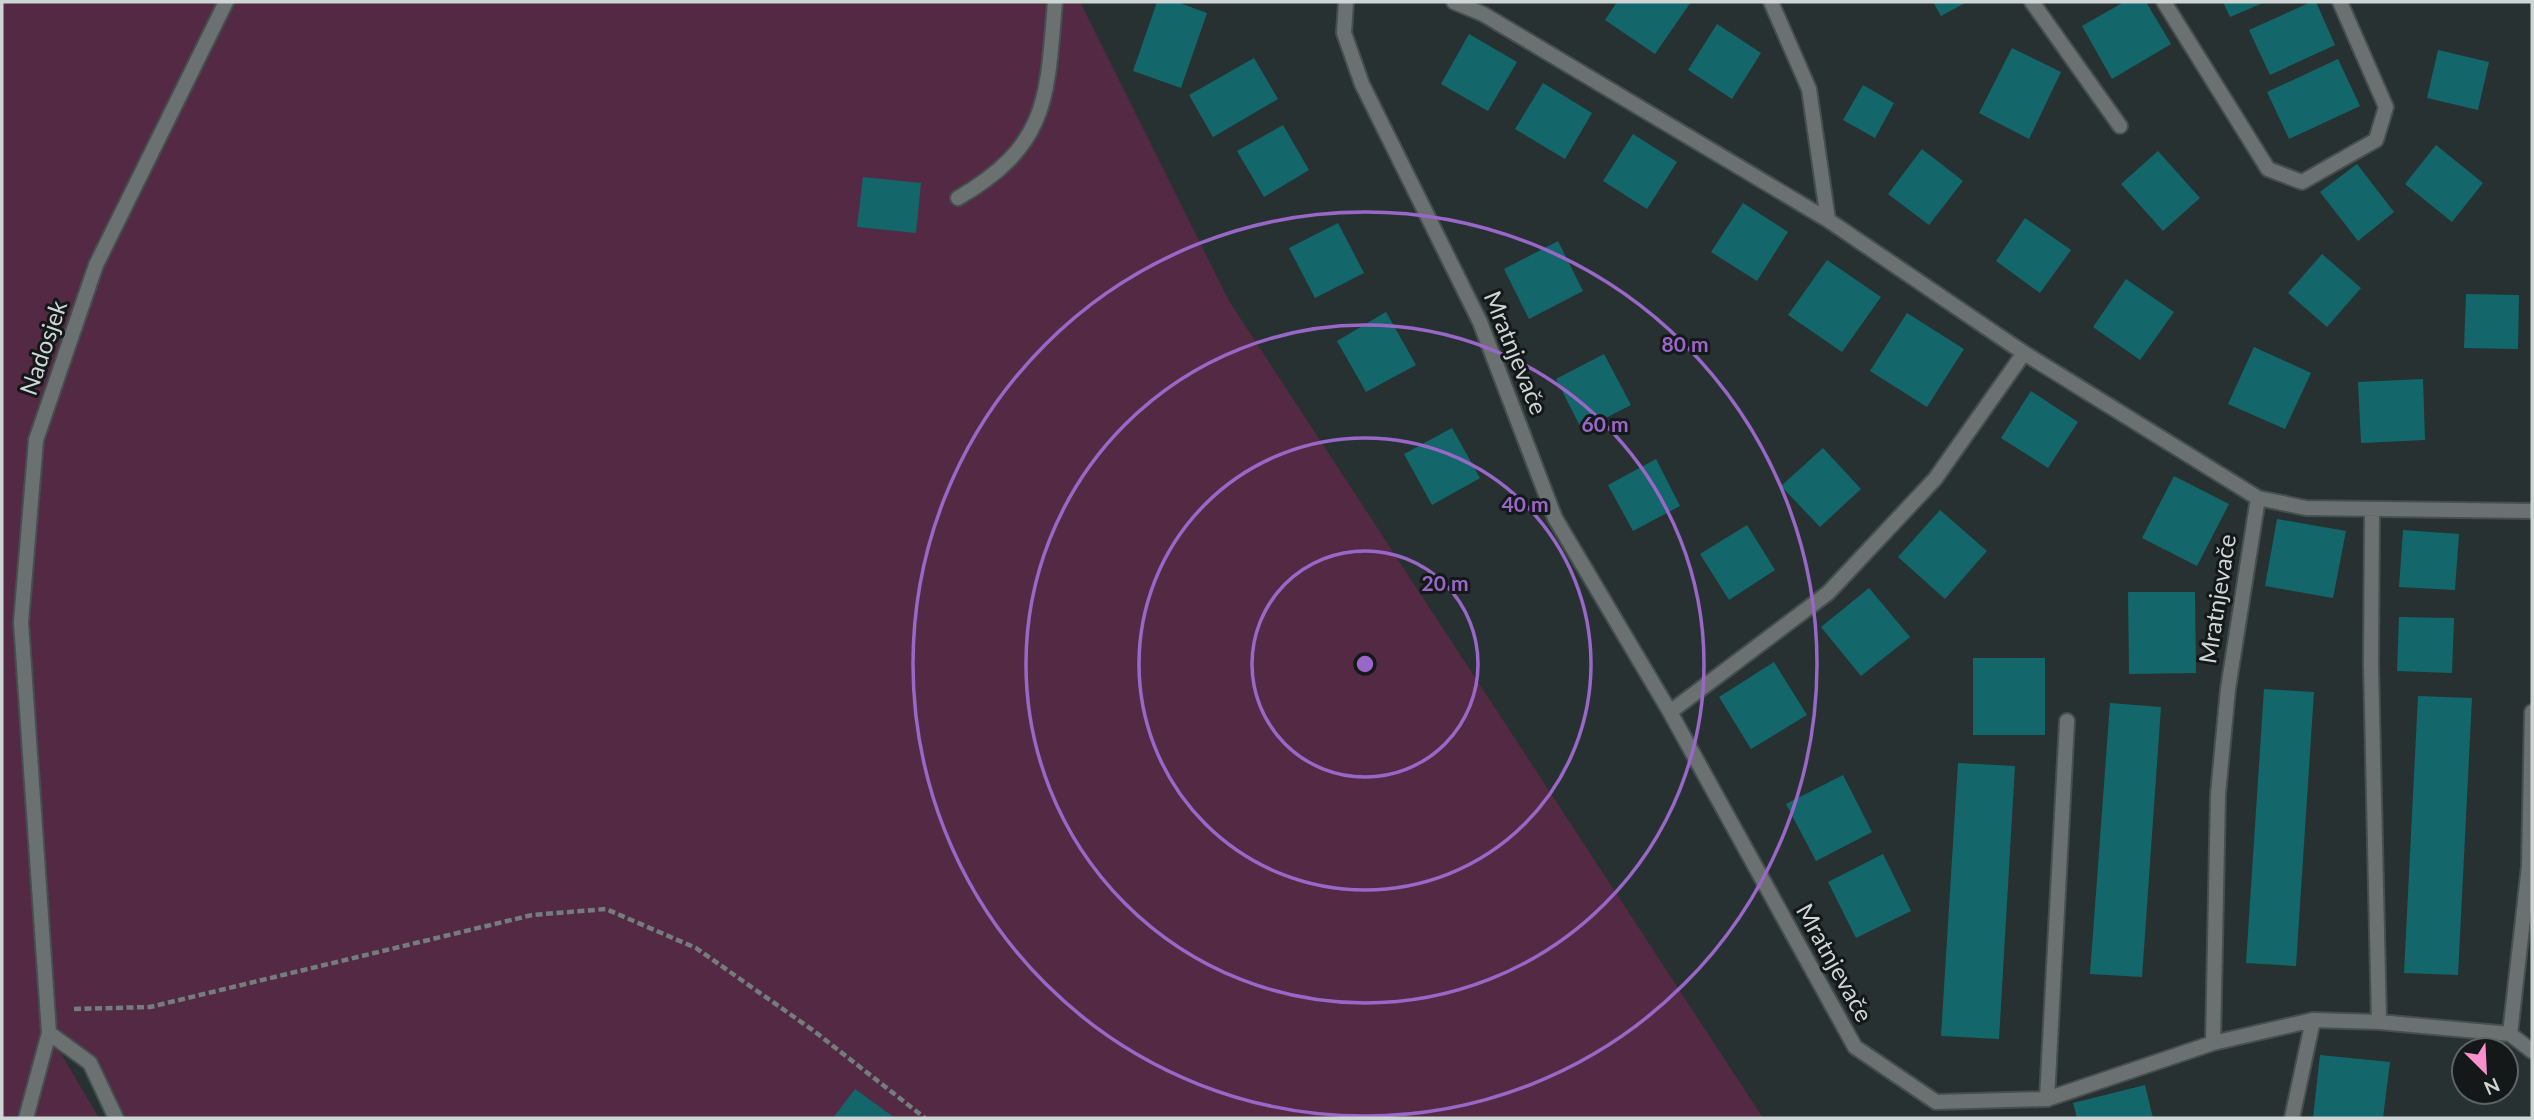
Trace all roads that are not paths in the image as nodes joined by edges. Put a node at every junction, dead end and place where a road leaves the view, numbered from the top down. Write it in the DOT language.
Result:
graph roads {
  1 [pos="226,2"];
  2 [pos="1055,2"];
  3 [pos="1346,2"];
  4 [pos="1454,2"];
  5 [pos="1771,2"];
  6 [pos="2032,2"];
  7 [pos="2164,2"];
  8 [pos="2340,2"];
  9 [pos="2120,126"];
  10 [pos="958,198"];
  11 [pos="1828,220"];
  12 [pos="2024,353"];
  13 [pos="2258,498"];
  14 [pos="2372,509"];
  15 [pos="2532,511"];
  16 [pos="1670,712"];
  17 [pos="2532,712"];
  18 [pos="2067,721"];
  19 [pos="2313,1020"];
  20 [pos="2379,1022"];
  21 [pos="48,1032"];
  22 [pos="2510,1034"];
  23 [pos="2213,1043"];
  24 [pos="2532,1051"];
  25 [pos="2047,1099"];
  26 [pos="26,1118"];
  27 [pos="116,1118"];
  28 [pos="2292,1118"];
  1 -- 21 [label="street, Nadosjek"];
  2 -- 10 [label="street"];
  3 -- 16 [label="street, Mratnjevače"];
  4 -- 11 [label="street"];
  5 -- 11 [label="street"];
  6 -- 9 [label="street"];
  7 -- 8 [label="street"];
  11 -- 12 [label="street"];
  12 -- 13 [label="street"];
  12 -- 16 [label="street"];
  13 -- 14 [label="street"];
  13 -- 23 [label="street, Mratnjevače"];
  14 -- 15 [label="street"];
  14 -- 20 [label="street"];
  16 -- 25 [label="street, Mratnjevače"];
  17 -- 22 [label="street"];
  18 -- 25 [label="street"];
  19 -- 20 [label="street, Mratnjevače"];
  19 -- 23 [label="street, Mratnjevače"];
  19 -- 28 [label="street"];
  20 -- 22 [label="street, Mratnjevače"];
  21 -- 26 [label="street, Nadosjek"];
  21 -- 27 [label="street"];
  22 -- 24 [label="street"];
  23 -- 25 [label="street, Mratnjevače"];
}
